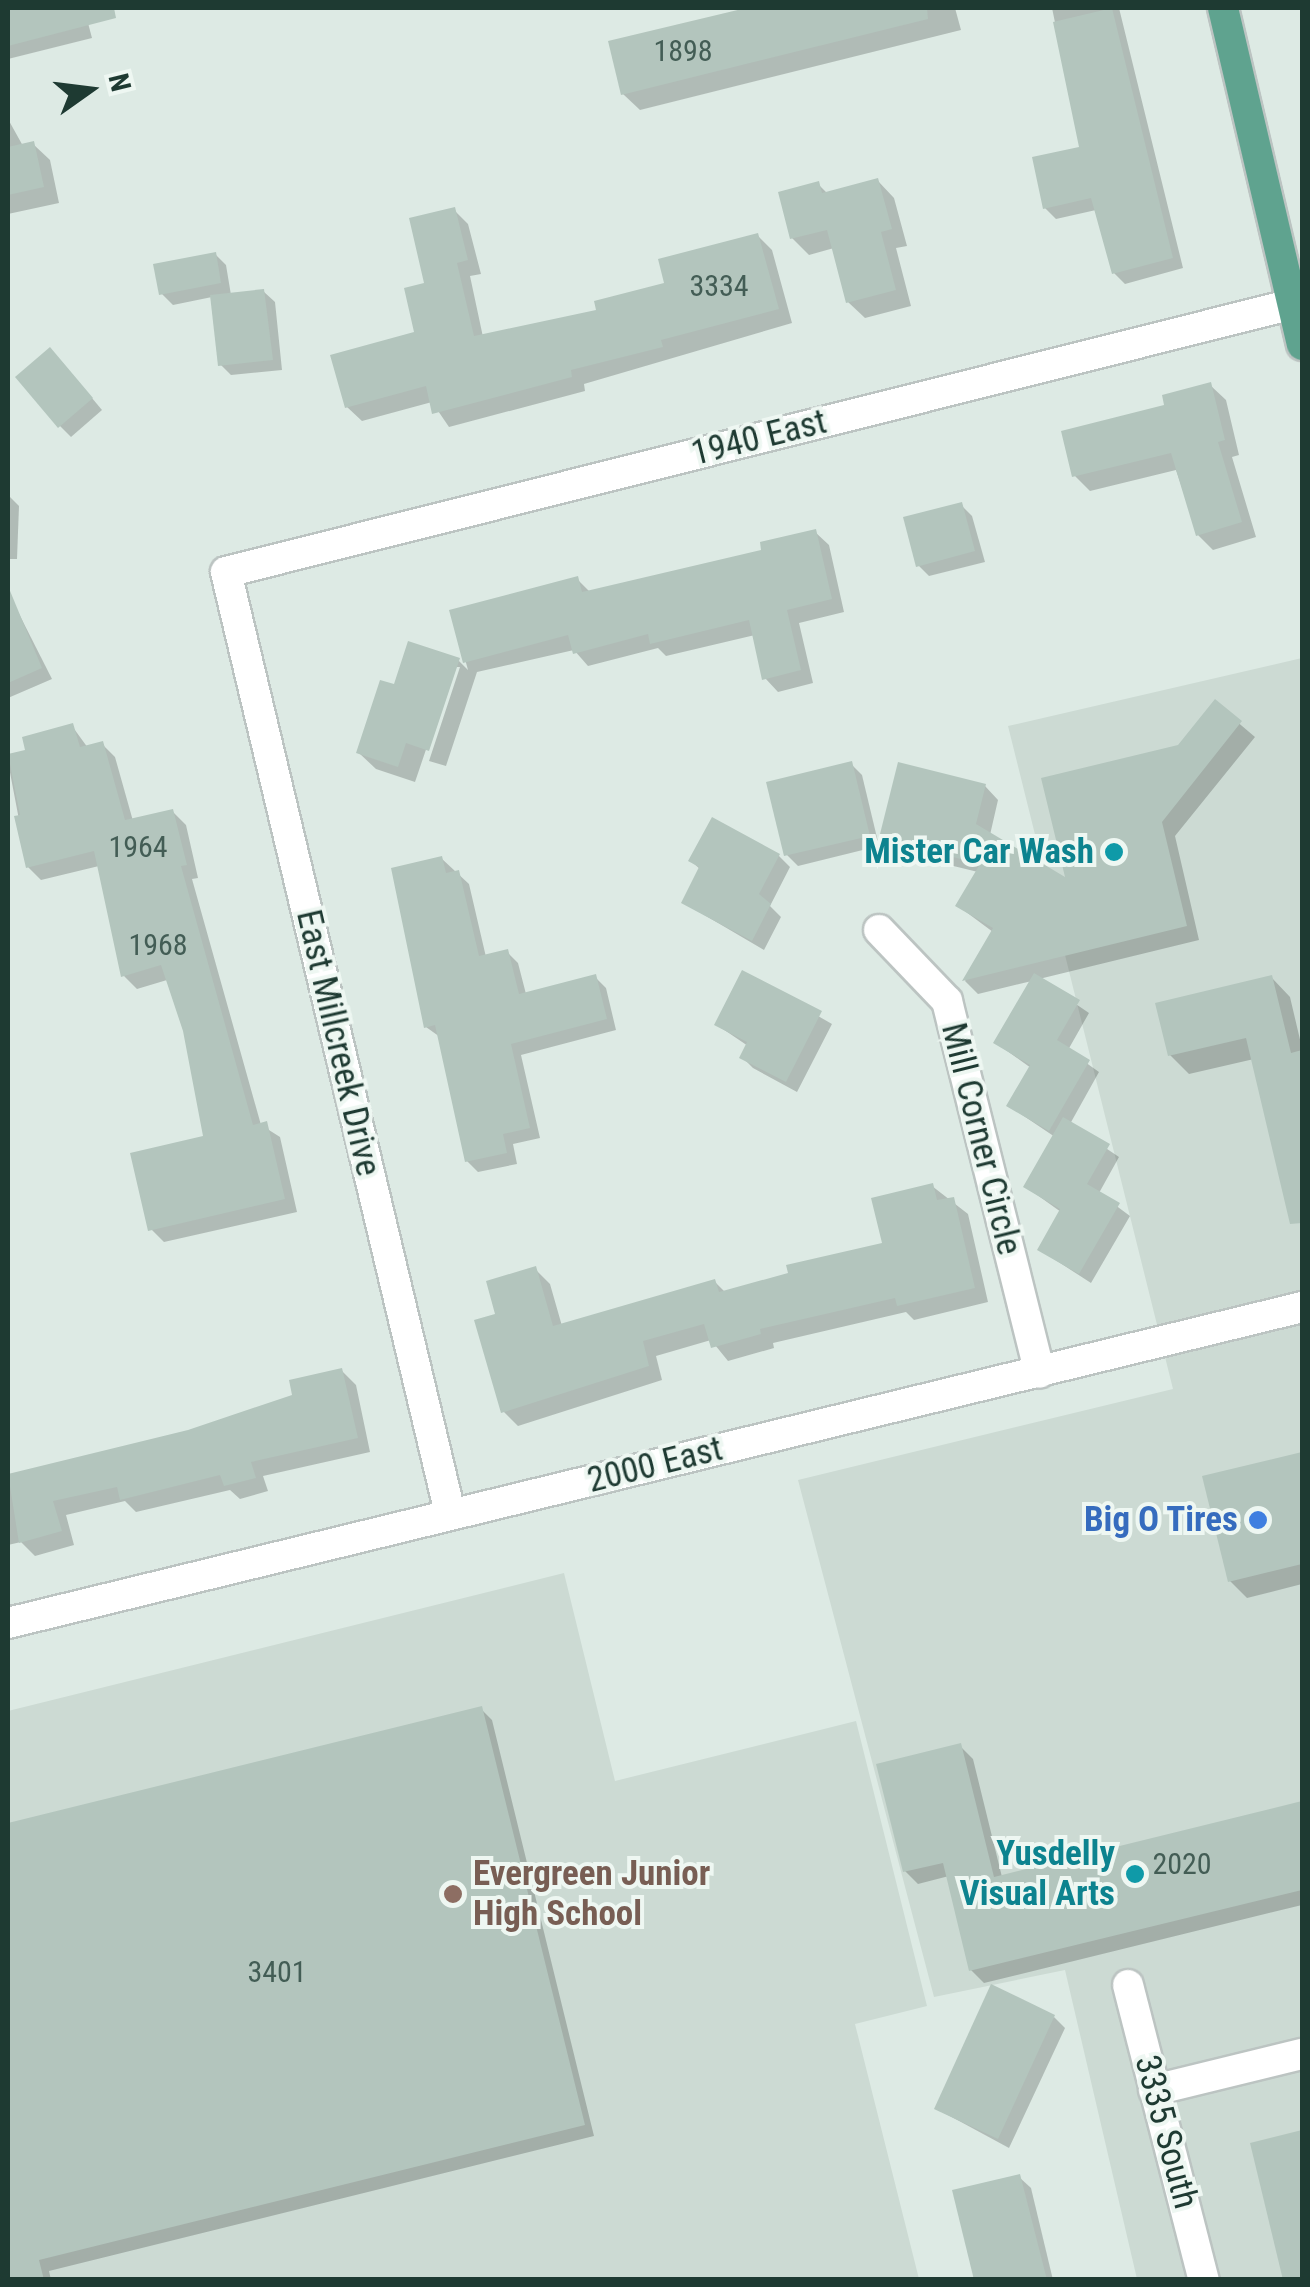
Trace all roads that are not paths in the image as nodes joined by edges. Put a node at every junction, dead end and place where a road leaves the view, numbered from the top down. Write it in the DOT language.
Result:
graph roads {
  1 [pos="1223,8"];
  2 [pos="1293,304"];
  3 [pos="1302,344"];
  4 [pos="226,572"];
  5 [pos="879,930"];
  6 [pos="1302,1307"];
  7 [pos="1040,1373"];
  8 [pos="450,1513"];
  9 [pos="8,1624"];
  10 [pos="1128,1985"];
  11 [pos="1302,2054"];
  12 [pos="1154,2090"];
  13 [pos="1204,2280"];
  1 -- 2 [label="main road"];
  2 -- 3 [label="main road"];
  2 -- 4 [label="street, 1940 East"];
  4 -- 8 [label="street, East Millcreek Drive"];
  5 -- 7 [label="street, Mill Corner Circle"];
  6 -- 7 [label="street, 2000 East"];
  7 -- 8 [label="street, 2000 East"];
  8 -- 9 [label="street, 2000 East"];
  10 -- 12 [label="street, 3335 South"];
  11 -- 12 [label="street"];
  12 -- 13 [label="street, 3335 South"];
}
